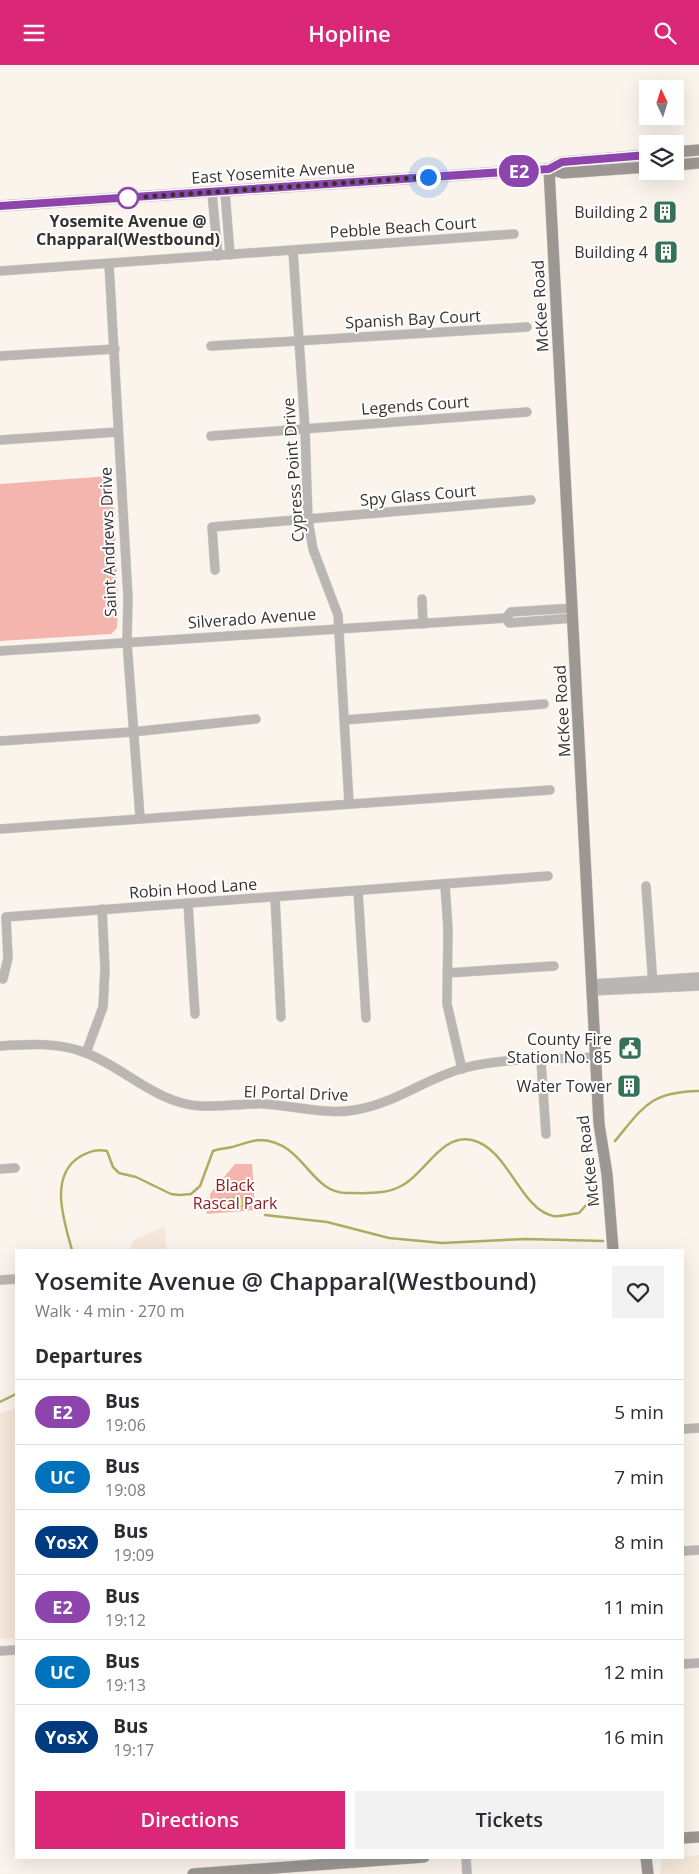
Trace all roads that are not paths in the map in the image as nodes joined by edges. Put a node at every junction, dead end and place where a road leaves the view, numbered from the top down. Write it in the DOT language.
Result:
graph roads {
  1 [pos="699,150"];
  2 [pos="684,151"];
  3 [pos="639,156"];
  4 [pos="699,163"];
  5 [pos="684,164"];
  6 [pos="639,168"];
  7 [pos="549,169"];
  8 [pos="226,192"];
  9 [pos="212,193"];
  10 [pos="0,206"];
  11 [pos="514,234"];
  12 [pos="293,251"];
  13 [pos="218,255"];
  14 [pos="230,255"];
  15 [pos="110,264"];
  16 [pos="0,271"];
  17 [pos="527,327"];
  18 [pos="300,340"];
  19 [pos="211,346"];
  20 [pos="115,349"];
  21 [pos="0,356"];
  22 [pos="527,412"];
  23 [pos="305,429"];
  24 [pos="118,432"];
  25 [pos="211,436"];
  26 [pos="0,440"];
  27 [pos="530,500"];
  28 [pos="308,520"];
  29 [pos="215,571"];
  30 [pos="422,599"];
  31 [pos="573,613"];
  32 [pos="423,624"];
  33 [pos="340,627"];
  34 [pos="127,642"];
  35 [pos="0,651"];
  36 [pos="544,704"];
  37 [pos="256,719"];
  38 [pos="345,720"];
  39 [pos="132,732"];
  40 [pos="0,741"];
  41 [pos="550,790"];
  42 [pos="349,803"];
  43 [pos="140,817"];
  44 [pos="0,829"];
  45 [pos="548,876"];
  46 [pos="445,885"];
  47 [pos="646,886"];
  48 [pos="358,891"];
  49 [pos="275,897"];
  50 [pos="188,903"];
  51 [pos="102,909"];
  52 [pos="554,966"];
  53 [pos="447,973"];
  54 [pos="699,977"];
  55 [pos="3,979"];
  56 [pos="653,984"];
  57 [pos="699,986"];
  58 [pos="592,987"];
  59 [pos="194,1014"];
  60 [pos="281,1017"];
  61 [pos="366,1018"];
  62 [pos="0,1046"];
  63 [pos="86,1053"];
  64 [pos="595,1057"];
  65 [pos="541,1061"];
  66 [pos="462,1069"];
  67 [pos="546,1134"];
  68 [pos="15,1168"];
  69 [pos="0,1169"];
  70 [pos="613,1249"];
  71 [pos="15,1279"];
  72 [pos="0,1280"];
  73 [pos="699,1428"];
  74 [pos="684,1429"];
  75 [pos="699,1550"];
  76 [pos="684,1551"];
  77 [pos="15,1650"];
  78 [pos="0,1651"];
  79 [pos="699,1663"];
  80 [pos="684,1664"];
  81 [pos="699,1837"];
  82 [pos="684,1838"];
  83 [pos="406,1859"];
  84 [pos="466,1859"];
  85 [pos="646,1859"];
  86 [pos="309,1870"];
  87 [pos="193,1874"];
  88 [pos="467,1874"];
  89 [pos="648,1874"];
  1 -- 2 [label="street"];
  3 -- 7 [label="street, East Yosemite Avenue"];
  4 -- 5 [label="street"];
  6 -- 7 [label="street, East Yosemite Avenue"];
  7 -- 8 [label="street, East Yosemite Avenue"];
  7 -- 31 [label="street, McKee Road"];
  8 -- 9 [label="street, East Yosemite Avenue"];
  8 -- 14 [label="street"];
  9 -- 10 [label="street, East Yosemite Avenue"];
  9 -- 13 [label="street"];
  11 -- 12 [label="street, Pebble Beach Court"];
  12 -- 14 [label="street, Pebble Beach Court"];
  12 -- 18 [label="street, Cypress Point Drive"];
  13 -- 14 [label="street, Pebble Beach Court"];
  13 -- 15 [label="street, Pebble Beach Court"];
  15 -- 16 [label="street, Pebble Beach Court"];
  15 -- 20 [label="street, Saint Andrews Drive"];
  17 -- 18 [label="street, Spanish Bay Court"];
  18 -- 19 [label="street, Spanish Bay Court"];
  18 -- 23 [label="street, Cypress Point Drive"];
  20 -- 21 [label="street"];
  20 -- 24 [label="street, Saint Andrews Drive"];
  22 -- 23 [label="street, Legends Court"];
  23 -- 25 [label="street, Legends Court"];
  23 -- 28 [label="street, Cypress Point Drive"];
  24 -- 26 [label="street"];
  24 -- 34 [label="street, Saint Andrews Drive"];
  27 -- 28 [label="street, Spy Glass Court"];
  28 -- 29 [label="street, Spy Glass Court"];
  28 -- 33 [label="street, Cypress Point Drive"];
  30 -- 32 [label="street"];
  31 -- 32 [label="street, Silverado Avenue"];
  31 -- 58 [label="street, McKee Road"];
  32 -- 33 [label="street, Silverado Avenue"];
  33 -- 34 [label="street, Silverado Avenue"];
  33 -- 38 [label="street, Cypress Point Drive"];
  34 -- 35 [label="street, Silverado Avenue"];
  34 -- 39 [label="street, Saint Andrews Drive"];
  36 -- 38 [label="street"];
  37 -- 39 [label="street"];
  38 -- 42 [label="street, Cypress Point Drive"];
  39 -- 40 [label="street"];
  39 -- 43 [label="street, Saint Andrews Drive"];
  41 -- 42 [label="street"];
  42 -- 43 [label="street"];
  43 -- 44 [label="street"];
  45 -- 46 [label="street, Robin Hood Lane"];
  46 -- 48 [label="street, Robin Hood Lane"];
  46 -- 53 [label="street"];
  47 -- 56 [label="street"];
  48 -- 49 [label="street, Robin Hood Lane"];
  48 -- 61 [label="street"];
  49 -- 50 [label="street, Robin Hood Lane"];
  49 -- 60 [label="street"];
  50 -- 51 [label="street, Robin Hood Lane"];
  50 -- 59 [label="street"];
  51 -- 55 [label="street, Robin Hood Lane"];
  51 -- 63 [label="street"];
  52 -- 53 [label="street"];
  53 -- 66 [label="street"];
  54 -- 56 [label="street"];
  56 -- 57 [label="street"];
  56 -- 58 [label="street"];
  58 -- 64 [label="street, McKee Road"];
  62 -- 63 [label="street, El Portal Drive"];
  63 -- 66 [label="street, El Portal Drive"];
  64 -- 65 [label="street, El Portal Drive"];
  64 -- 70 [label="street, McKee Road"];
  65 -- 66 [label="street, El Portal Drive"];
  65 -- 67 [label="street"];
  68 -- 69 [label="street"];
  71 -- 72 [label="street"];
  73 -- 74 [label="street"];
  75 -- 76 [label="street"];
  77 -- 78 [label="street"];
  79 -- 80 [label="street"];
  81 -- 82 [label="street"];
  83 -- 86 [label="street"];
  84 -- 88 [label="street"];
  85 -- 89 [label="street"];
  86 -- 87 [label="street"];
}
